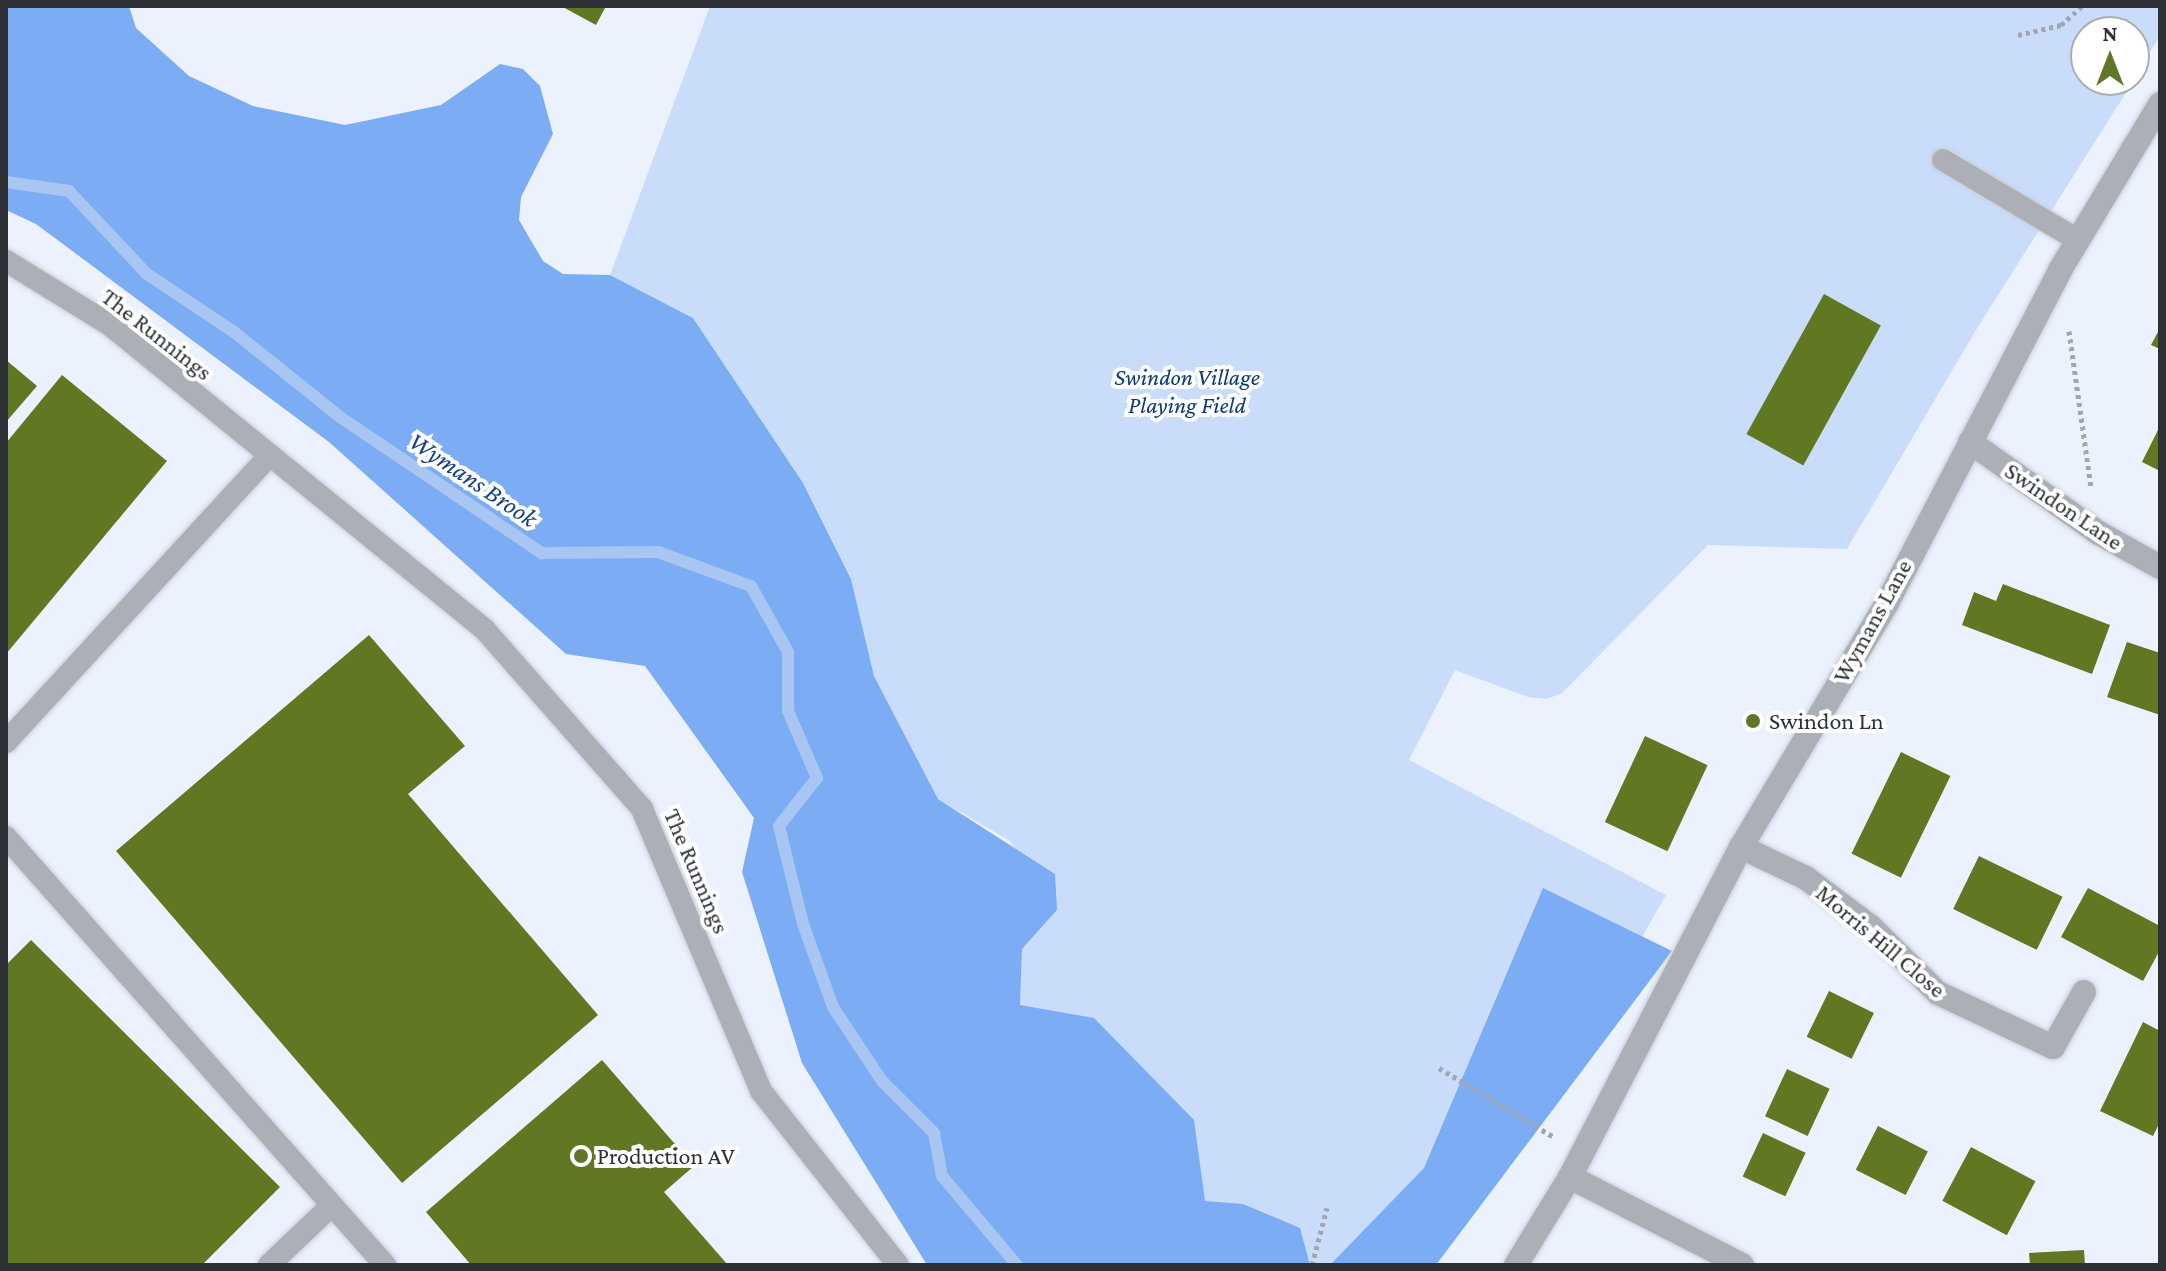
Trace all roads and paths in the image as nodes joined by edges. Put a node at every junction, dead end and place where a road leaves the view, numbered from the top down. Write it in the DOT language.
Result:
graph roads {
  1 [pos="2082,6"];
  2 [pos="2018,35"];
  3 [pos="2160,104"];
  4 [pos="1943,160"];
  5 [pos="2078,240"];
  6 [pos="6,261"];
  7 [pos="2060,270"];
  8 [pos="1970,442"];
  9 [pos="267,458"];
  10 [pos="2097,532"];
  11 [pos="2160,567"];
  12 [pos="6,742"];
  13 [pos="6,837"];
  14 [pos="1741,847"];
  15 [pos="2084,992"];
  16 [pos="1439,1068"];
  17 [pos="1582,1155"];
  18 [pos="1570,1177"];
  19 [pos="331,1206"];
  20 [pos="1327,1208"];
  21 [pos="269,1265"];
  22 [pos="385,1265"];
  23 [pos="898,1265"];
  24 [pos="1312,1265"];
  25 [pos="1516,1265"];
  26 [pos="1742,1265"];
  1 -- 2 [label="path"];
  3 -- 5 [label="street, Wymans Lane"];
  4 -- 5 [label="lane"];
  5 -- 7 [label="street, Wymans Lane"];
  6 -- 9 [label="lane, The Runnings"];
  7 -- 8 [label="street, Wymans Lane"];
  7 -- 10 [label="path"];
  8 -- 10 [label="street, Swindon Lane"];
  8 -- 14 [label="street, Wymans Lane"];
  9 -- 12 [label="lane"];
  9 -- 23 [label="lane, The Runnings"];
  10 -- 11 [label="street, Swindon Lane"];
  13 -- 19 [label="lane"];
  14 -- 15 [label="street, Morris Hill Close"];
  14 -- 17 [label="street, Wymans Lane"];
  16 -- 17 [label="path"];
  17 -- 18 [label="street, Wymans Lane"];
  18 -- 25 [label="street, Wymans Lane"];
  18 -- 26 [label="street"];
  19 -- 21 [label="lane"];
  19 -- 22 [label="lane"];
  20 -- 24 [label="path"];
}
